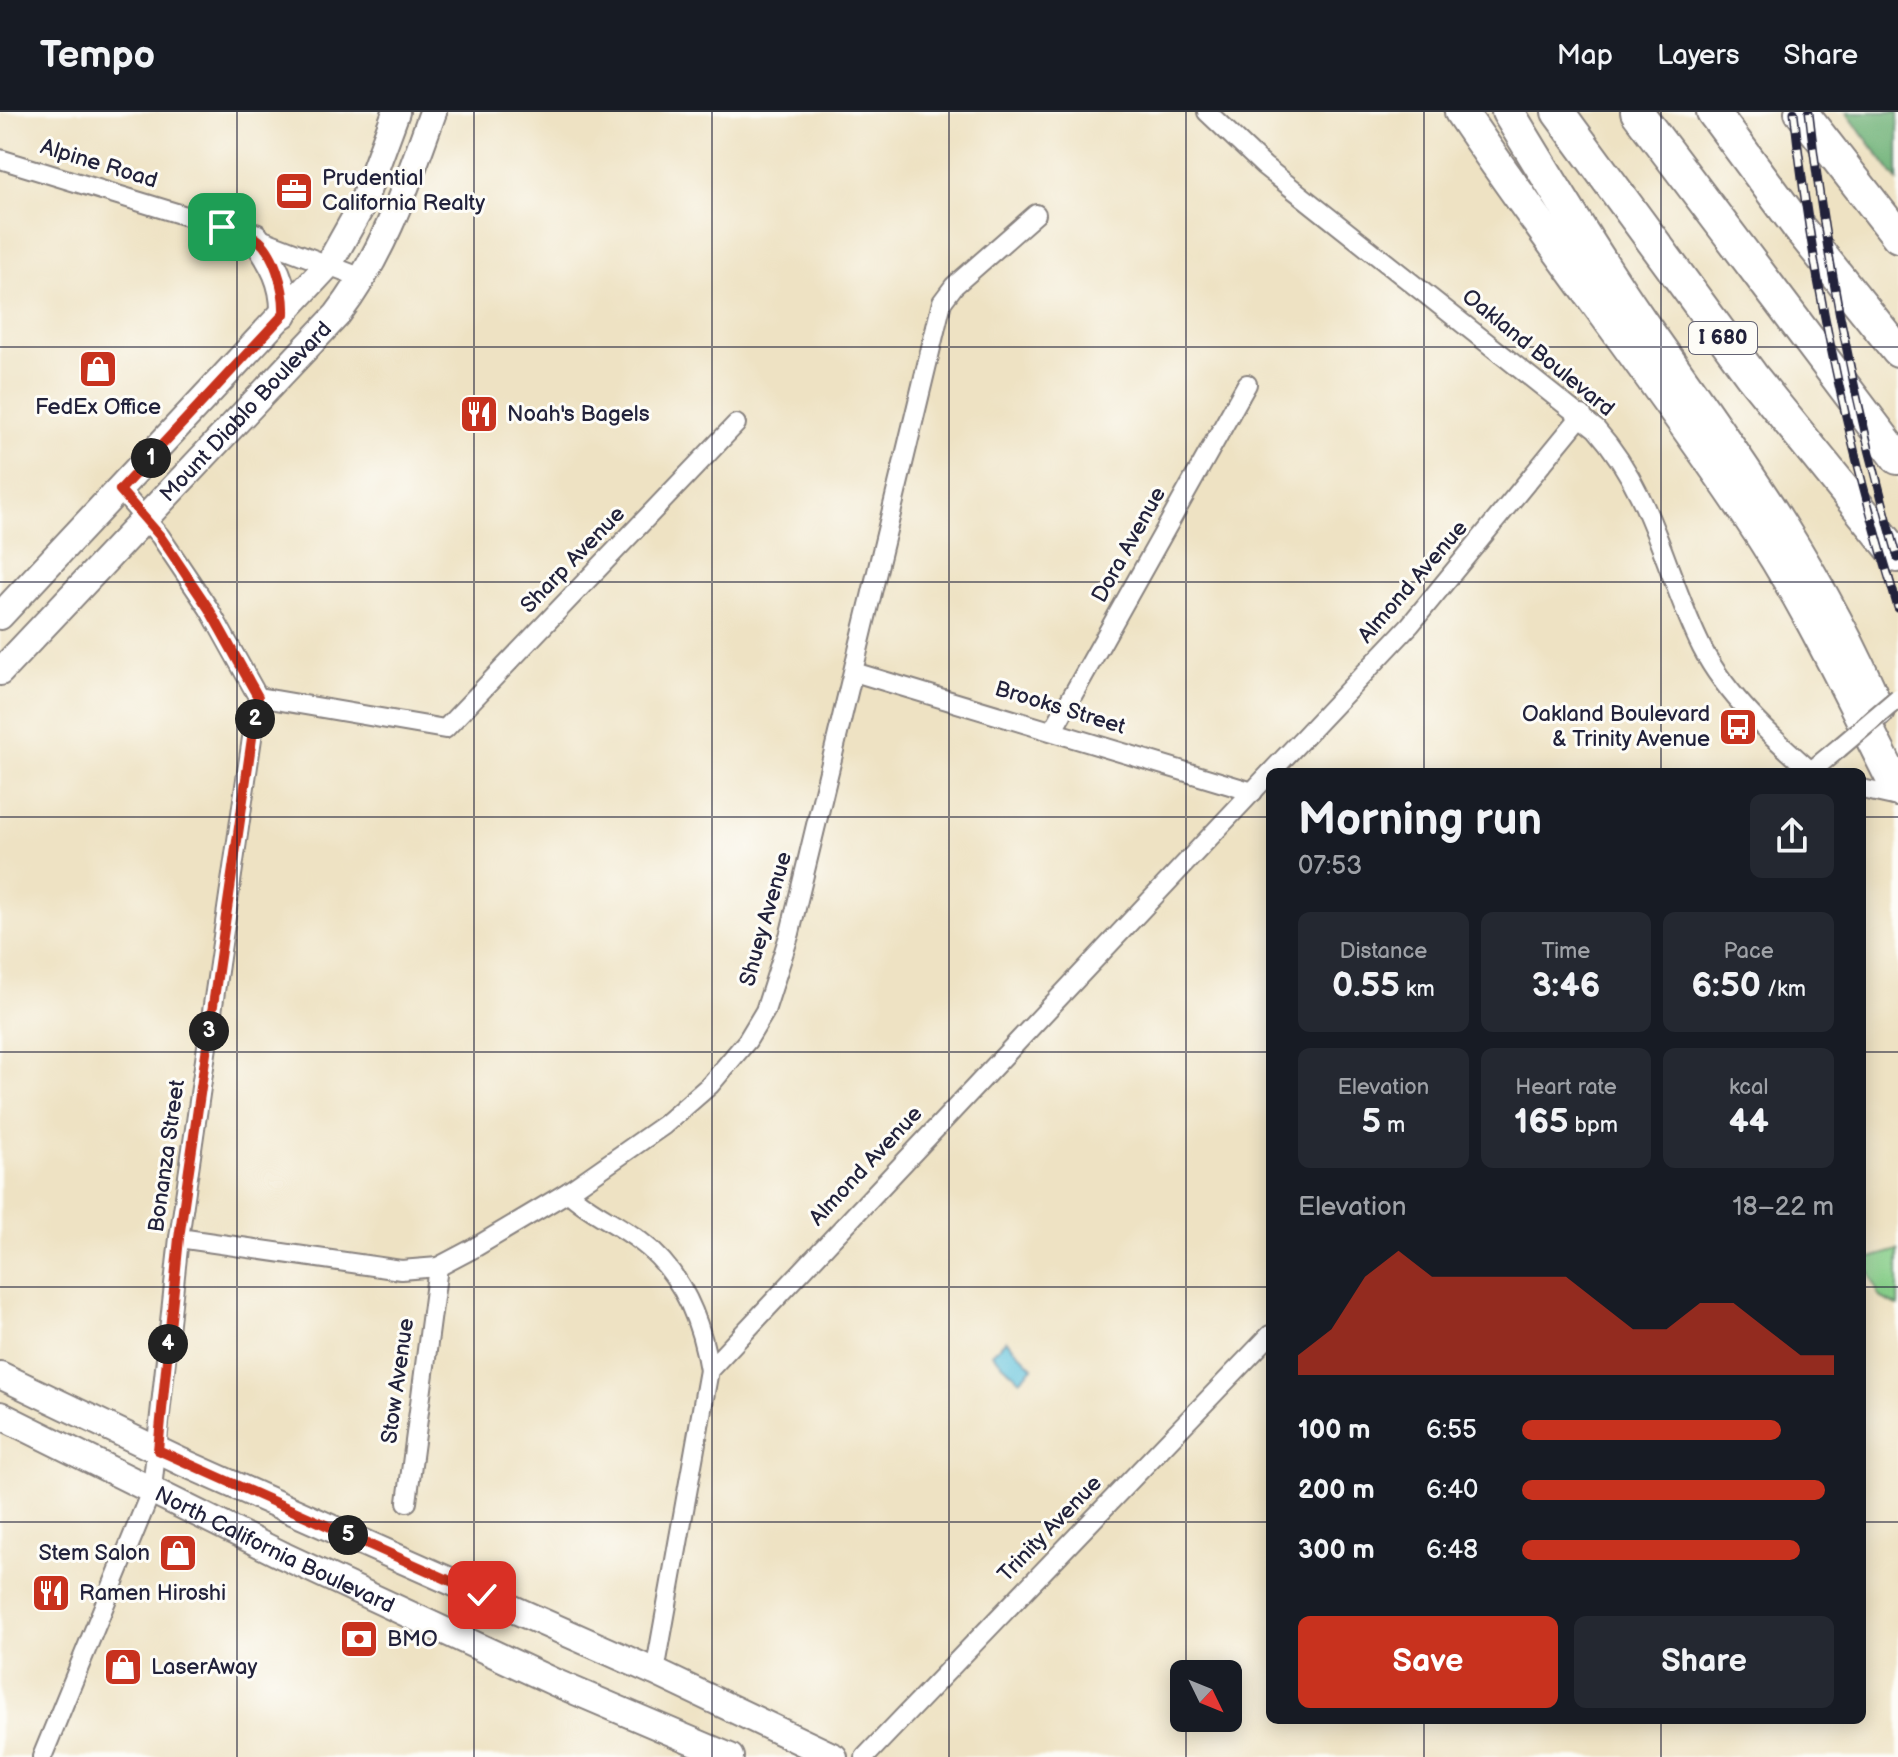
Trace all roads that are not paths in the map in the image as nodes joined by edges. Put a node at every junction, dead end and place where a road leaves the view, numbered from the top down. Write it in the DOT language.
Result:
graph roads {
  1 [pos="396,112"];
  2 [pos="433,112"];
  3 [pos="1207,112"];
  4 [pos="1461,112"];
  5 [pos="1508,112"];
  6 [pos="1558,112"];
  7 [pos="1637,112"];
  8 [pos="1713,112"];
  9 [pos="1801,112"];
  10 [pos="0,159"];
  11 [pos="1036,214"];
  12 [pos="1898,236"];
  13 [pos="255,237"];
  14 [pos="329,264"];
  15 [pos="365,279"];
  16 [pos="284,314"];
  17 [pos="1898,351"];
  18 [pos="1247,384"];
  19 [pos="1582,415"];
  20 [pos="736,424"];
  21 [pos="1898,458"];
  22 [pos="120,490"];
  23 [pos="144,517"];
  24 [pos="1898,556"];
  25 [pos="0,616"];
  26 [pos="0,672"];
  27 [pos="854,672"];
  28 [pos="258,697"];
  29 [pos="1898,698"];
  30 [pos="1053,730"];
  31 [pos="1898,760"];
  32 [pos="1276,768"];
  33 [pos="1807,768"];
  34 [pos="1816,768"];
  35 [pos="1266,778"];
  36 [pos="1866,790"];
  37 [pos="1898,790"];
  38 [pos="1253,792"];
  39 [pos="1898,797"];
  40 [pos="568,1192"];
  41 [pos="179,1238"];
  42 [pos="438,1267"];
  43 [pos="1266,1339"];
  44 [pos="709,1370"];
  45 [pos="0,1375"];
  46 [pos="0,1415"];
  47 [pos="158,1450"];
  48 [pos="152,1489"];
  49 [pos="407,1502"];
  50 [pos="655,1672"];
  51 [pos="719,1754"];
  52 [pos="42,1757"];
  53 [pos="834,1757"];
  54 [pos="865,1757"];
  1 -- 14 [label="main road, Mount Diablo Boulevard"];
  2 -- 15 [label="main road, Mount Diablo Boulevard"];
  3 -- 19 [label="street, Oakland Boulevard"];
  4 -- 37 [label="highway"];
  5 -- 31 [label="highway"];
  6 -- 24 [label="highway, I 680"];
  7 -- 21 [label="highway"];
  8 -- 17 [label="highway"];
  9 -- 12 [label="highway"];
  10 -- 13 [label="street, Alpine Road"];
  11 -- 27 [label="street, Shuey Avenue"];
  13 -- 14 [label="street, Alpine Road"];
  13 -- 16 [label="main road"];
  14 -- 15 [label="street, Alpine Road"];
  14 -- 16 [label="main road, Mount Diablo Boulevard"];
  15 -- 23 [label="main road, Mount Diablo Boulevard"];
  16 -- 22 [label="main road, Mount Diablo Boulevard"];
  18 -- 30 [label="street, Dora Avenue"];
  19 -- 32 [label="street, Almond Avenue"];
  19 -- 33 [label="street, Oakland Boulevard"];
  20 -- 28 [label="street, Sharp Avenue"];
  22 -- 23 [label="street"];
  22 -- 25 [label="main road, Mount Diablo Boulevard"];
  23 -- 26 [label="main road, Mount Diablo Boulevard"];
  23 -- 28 [label="street"];
  27 -- 30 [label="street, Brooks Street"];
  27 -- 40 [label="street, Shuey Avenue"];
  28 -- 41 [label="street, Bonanza Street"];
  29 -- 34 [label="street, bridge"];
  30 -- 38 [label="street, Brooks Street"];
  35 -- 38 [label="street, Almond Avenue"];
  36 -- 39 [label="street"];
  38 -- 44 [label="street, Almond Avenue"];
  40 -- 42 [label="street, Shuey Avenue"];
  40 -- 44 [label="street"];
  41 -- 42 [label="street, Shuey Avenue"];
  41 -- 47 [label="street, Bonanza Street"];
  42 -- 49 [label="street, Stow Avenue"];
  43 -- 54 [label="street, Trinity Avenue"];
  44 -- 50 [label="street"];
  45 -- 47 [label="main road, North California Boulevard"];
  46 -- 48 [label="main road, North California Boulevard"];
  47 -- 48 [label="street, Bonanza Street"];
  47 -- 50 [label="main road, North California Boulevard"];
  48 -- 51 [label="main road, North California Boulevard"];
  48 -- 52 [label="street, Bonanza Street"];
  50 -- 53 [label="main road, North California Boulevard"];
}
